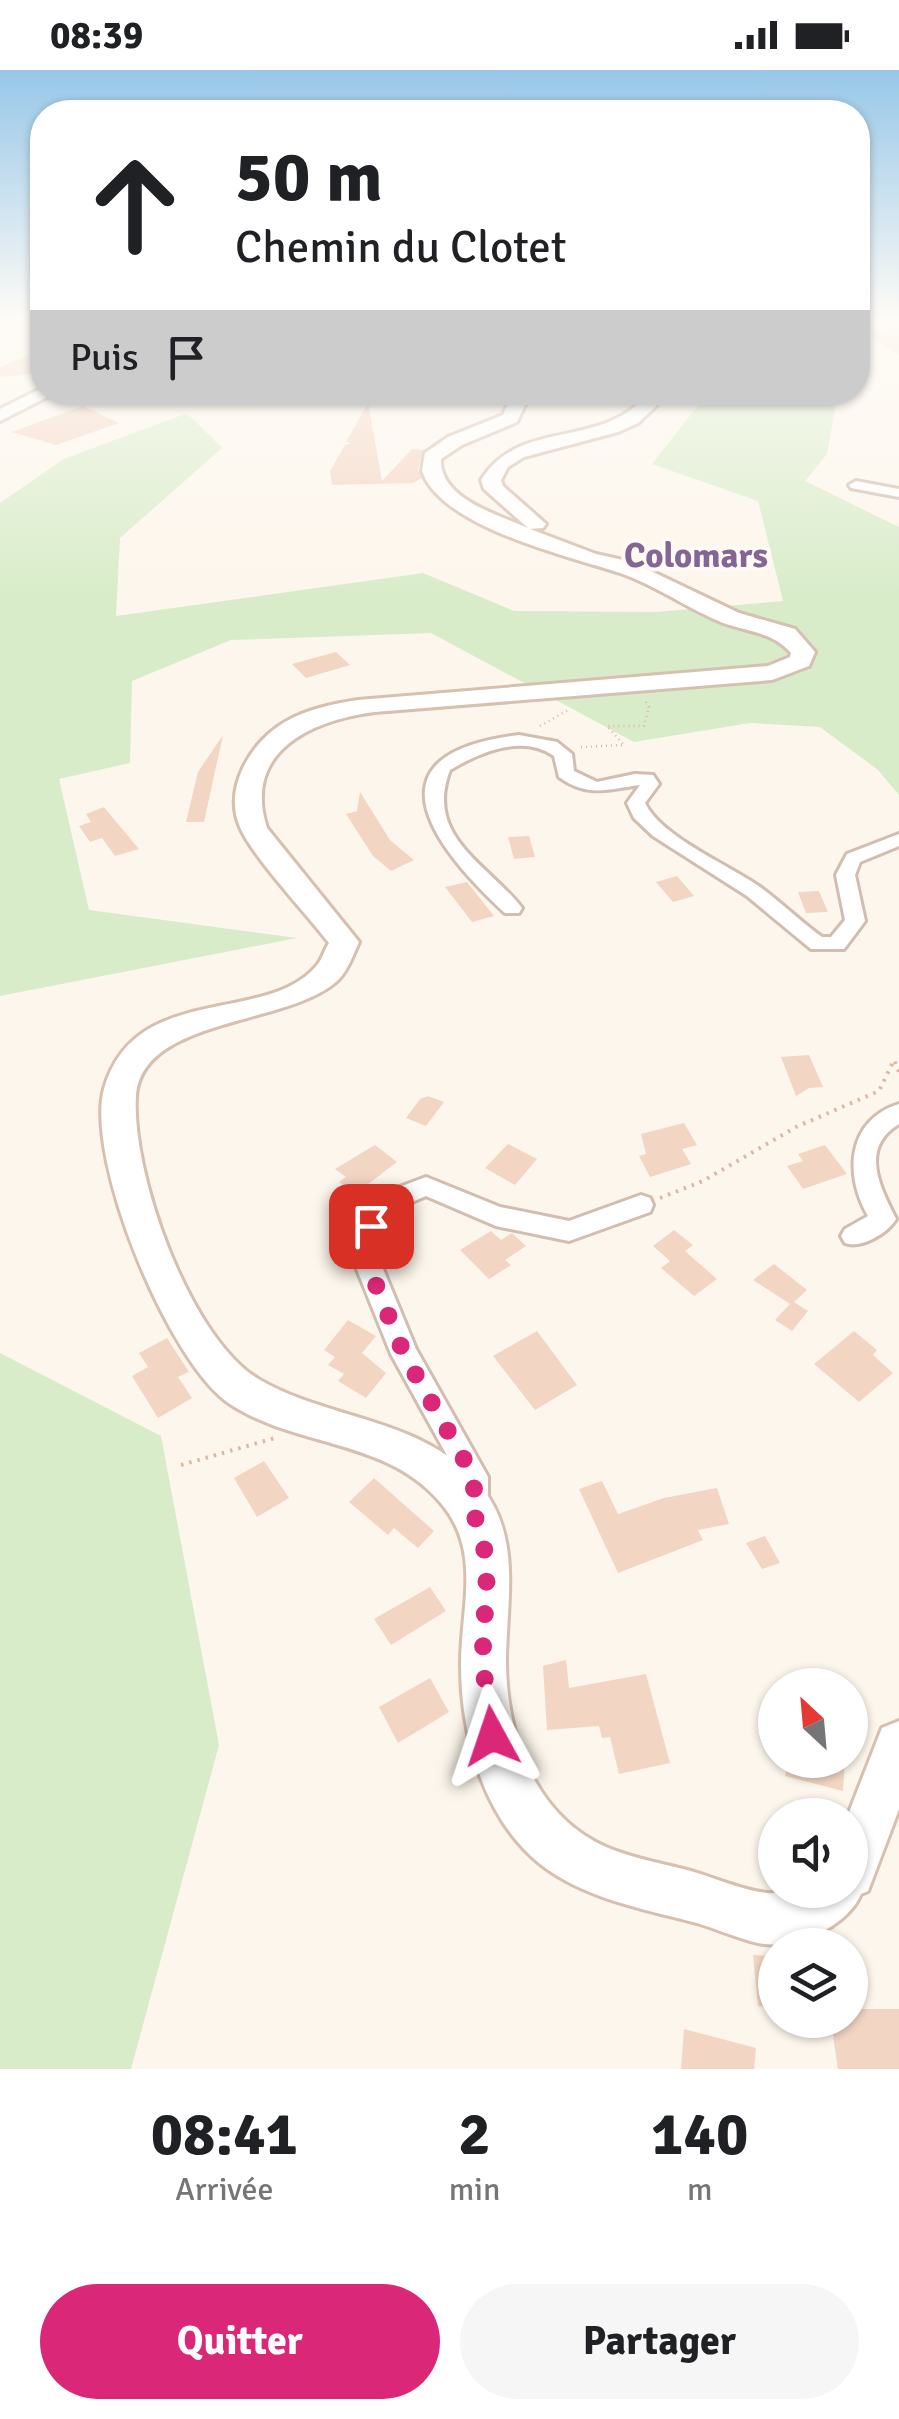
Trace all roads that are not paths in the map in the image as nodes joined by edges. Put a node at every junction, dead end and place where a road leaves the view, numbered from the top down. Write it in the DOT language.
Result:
graph roads {
  1 [pos="514,411"];
  2 [pos="641,411"];
  3 [pos="856,485"];
  4 [pos="899,493"];
  5 [pos="624,567"];
  6 [pos="899,840"];
  7 [pos="512,908"];
  8 [pos="899,1113"];
  9 [pos="642,1205"];
  10 [pos="854,1236"];
  11 [pos="469,1504"];
  12 [pos="899,1744"];
  13 [pos="868,1826"];
  14 [pos="809,1908"];
  1 -- 5 [label="street"];
  2 -- 5 [label="street"];
  3 -- 4 [label="street"];
  5 -- 11 [label="street"];
  6 -- 7 [label="street"];
  8 -- 10 [label="street"];
  9 -- 11 [label="street"];
  11 -- 14 [label="street"];
  12 -- 13 [label="street"];
}
